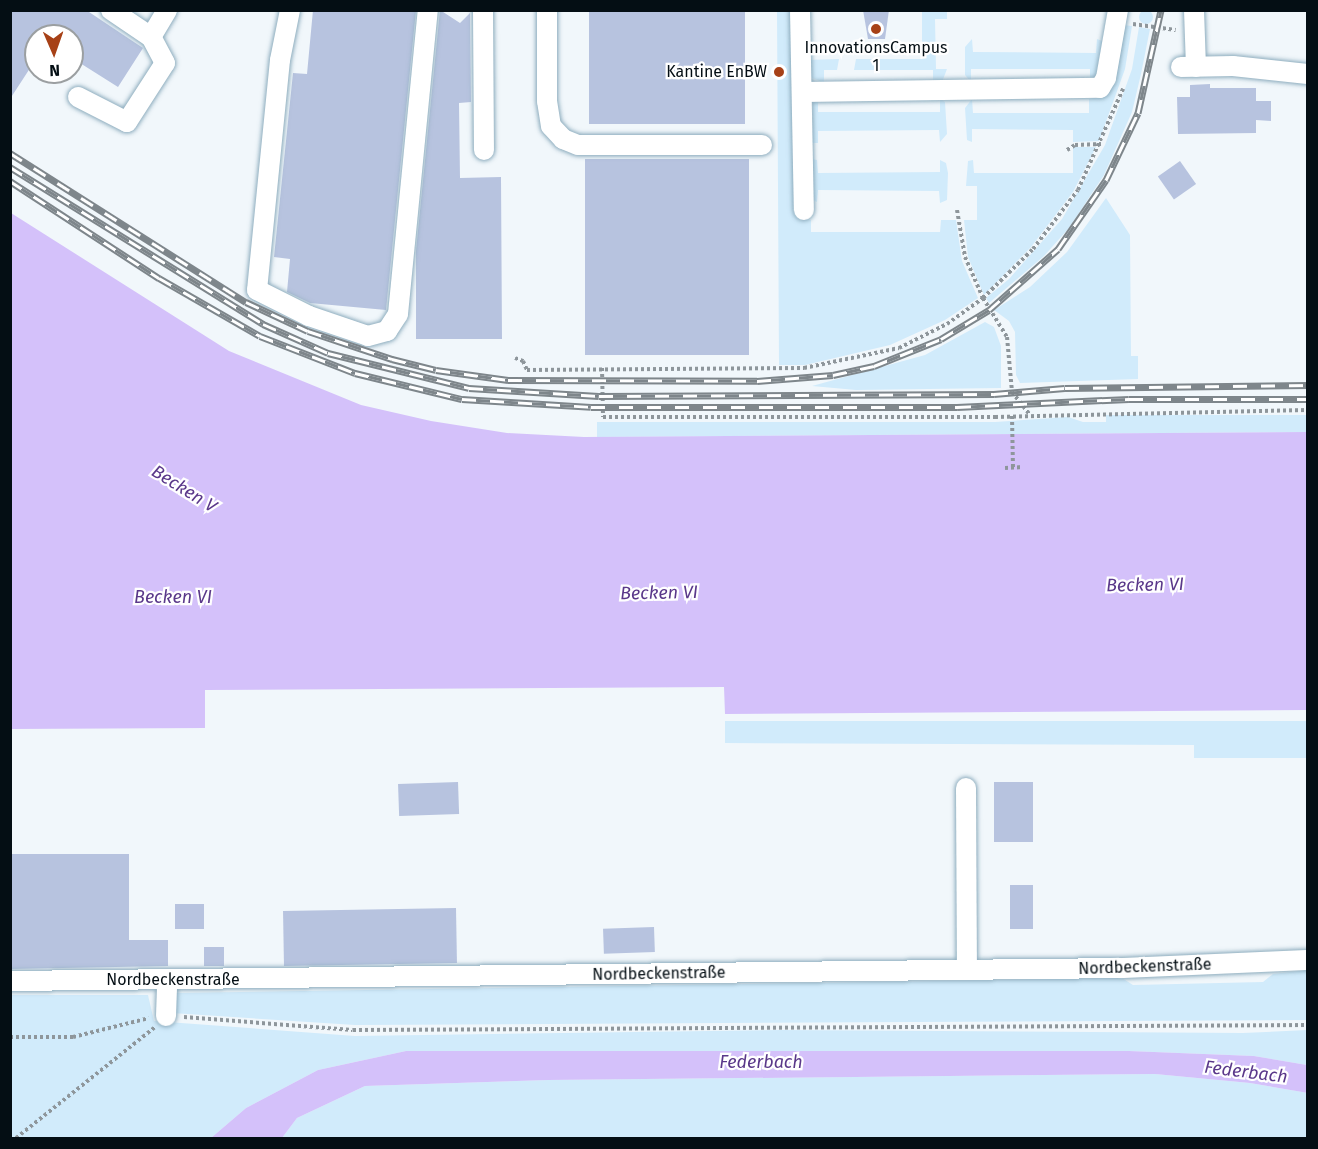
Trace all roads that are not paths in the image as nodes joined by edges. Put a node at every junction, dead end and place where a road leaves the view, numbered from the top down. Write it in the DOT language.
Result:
graph roads {
  1 [pos="111,10"];
  2 [pos="167,10"];
  3 [pos="290,10"];
  4 [pos="428,10"];
  5 [pos="483,10"];
  6 [pos="547,10"];
  7 [pos="800,10"];
  8 [pos="1194,10"];
  9 [pos="1127,19"];
  10 [pos="151,37"];
  11 [pos="1308,74"];
  12 [pos="803,92"];
  13 [pos="78,97"];
  14 [pos="762,145"];
  15 [pos="484,150"];
  16 [pos="804,210"];
  17 [pos="966,788"];
  18 [pos="1308,960"];
  19 [pos="967,970"];
  20 [pos="167,980"];
  21 [pos="10,981"];
  22 [pos="166,1016"];
  1 -- 10 [label="street"];
  2 -- 10 [label="street"];
  3 -- 4 [label="street"];
  5 -- 15 [label="street"];
  6 -- 14 [label="street"];
  7 -- 12 [label="street"];
  8 -- 11 [label="street"];
  9 -- 12 [label="street"];
  10 -- 13 [label="street"];
  12 -- 16 [label="street"];
  17 -- 19 [label="street"];
  18 -- 19 [label="street, Nordbeckenstraße"];
  19 -- 20 [label="street, Nordbeckenstraße"];
  20 -- 21 [label="street, Nordbeckenstraße"];
  20 -- 22 [label="street"];
}
